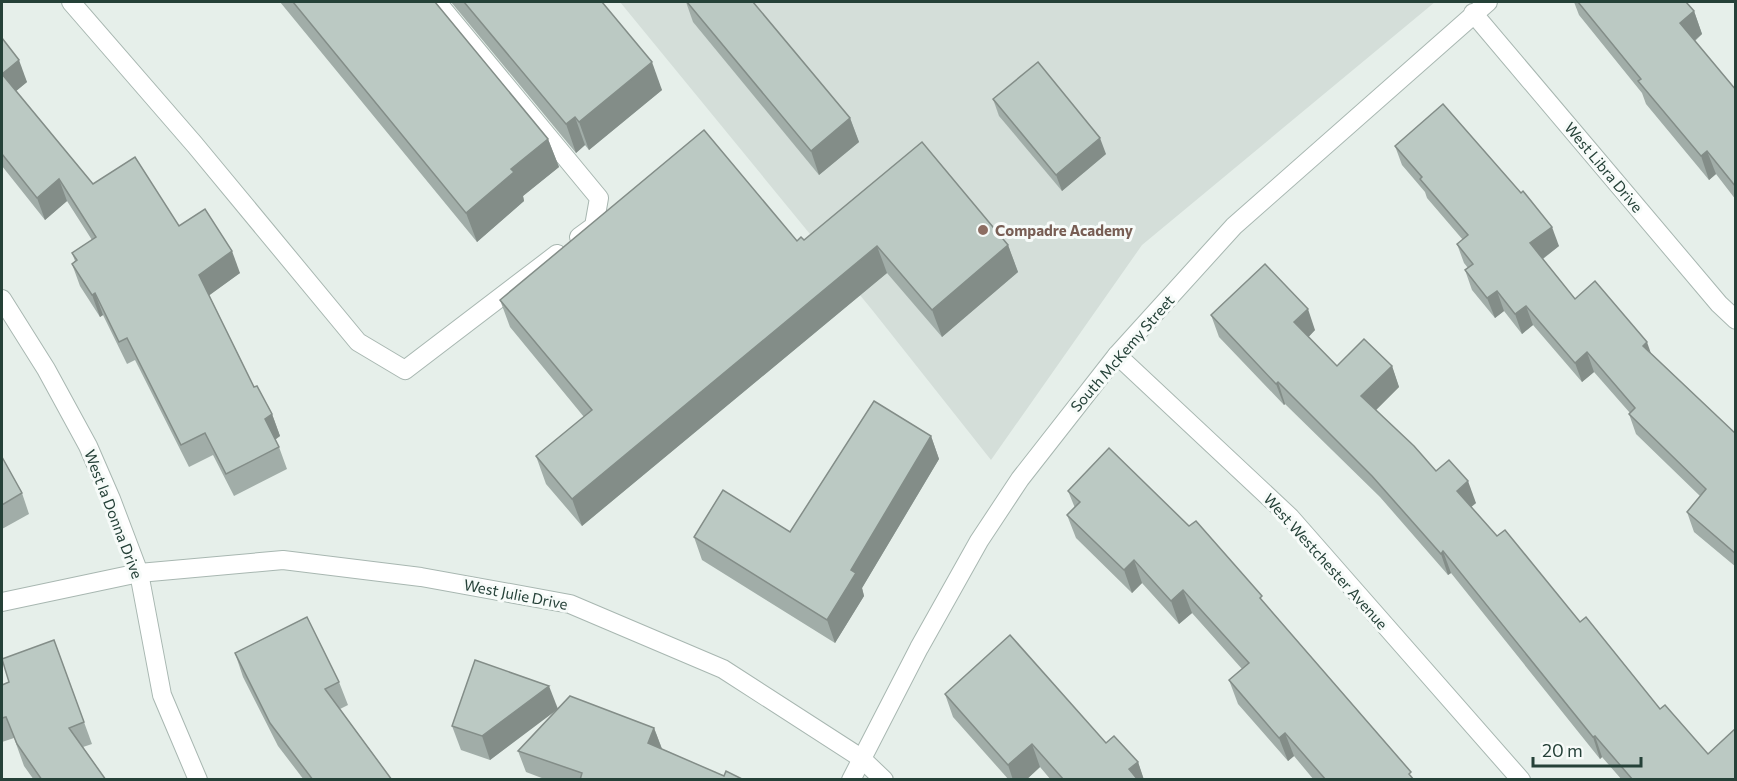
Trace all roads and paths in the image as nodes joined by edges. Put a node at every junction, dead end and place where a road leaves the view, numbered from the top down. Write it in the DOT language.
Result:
graph roads {
  1 [pos="71,2"];
  2 [pos="437,2"];
  3 [pos="1480,7"];
  4 [pos="2,299"];
  5 [pos="1736,320"];
  6 [pos="1117,355"];
  7 [pos="139,573"];
  8 [pos="2,602"];
  9 [pos="861,758"];
  10 [pos="198,780"];
  11 [pos="851,780"];
  12 [pos="884,780"];
  13 [pos="1521,780"];
  1 -- 2 [label="street"];
  3 -- 5 [label="street, West Libra Drive"];
  3 -- 6 [label="street, South McKemy Street"];
  4 -- 7 [label="street, West la Donna Drive"];
  6 -- 9 [label="street, South McKemy Street"];
  6 -- 13 [label="street, West Westchester Avenue"];
  7 -- 8 [label="street, West Julie Drive"];
  7 -- 9 [label="street, West Julie Drive"];
  7 -- 10 [label="street, West la Donna Drive"];
  9 -- 11 [label="street, South McKemy Street"];
  9 -- 12 [label="street, West Julie Drive"];
}
